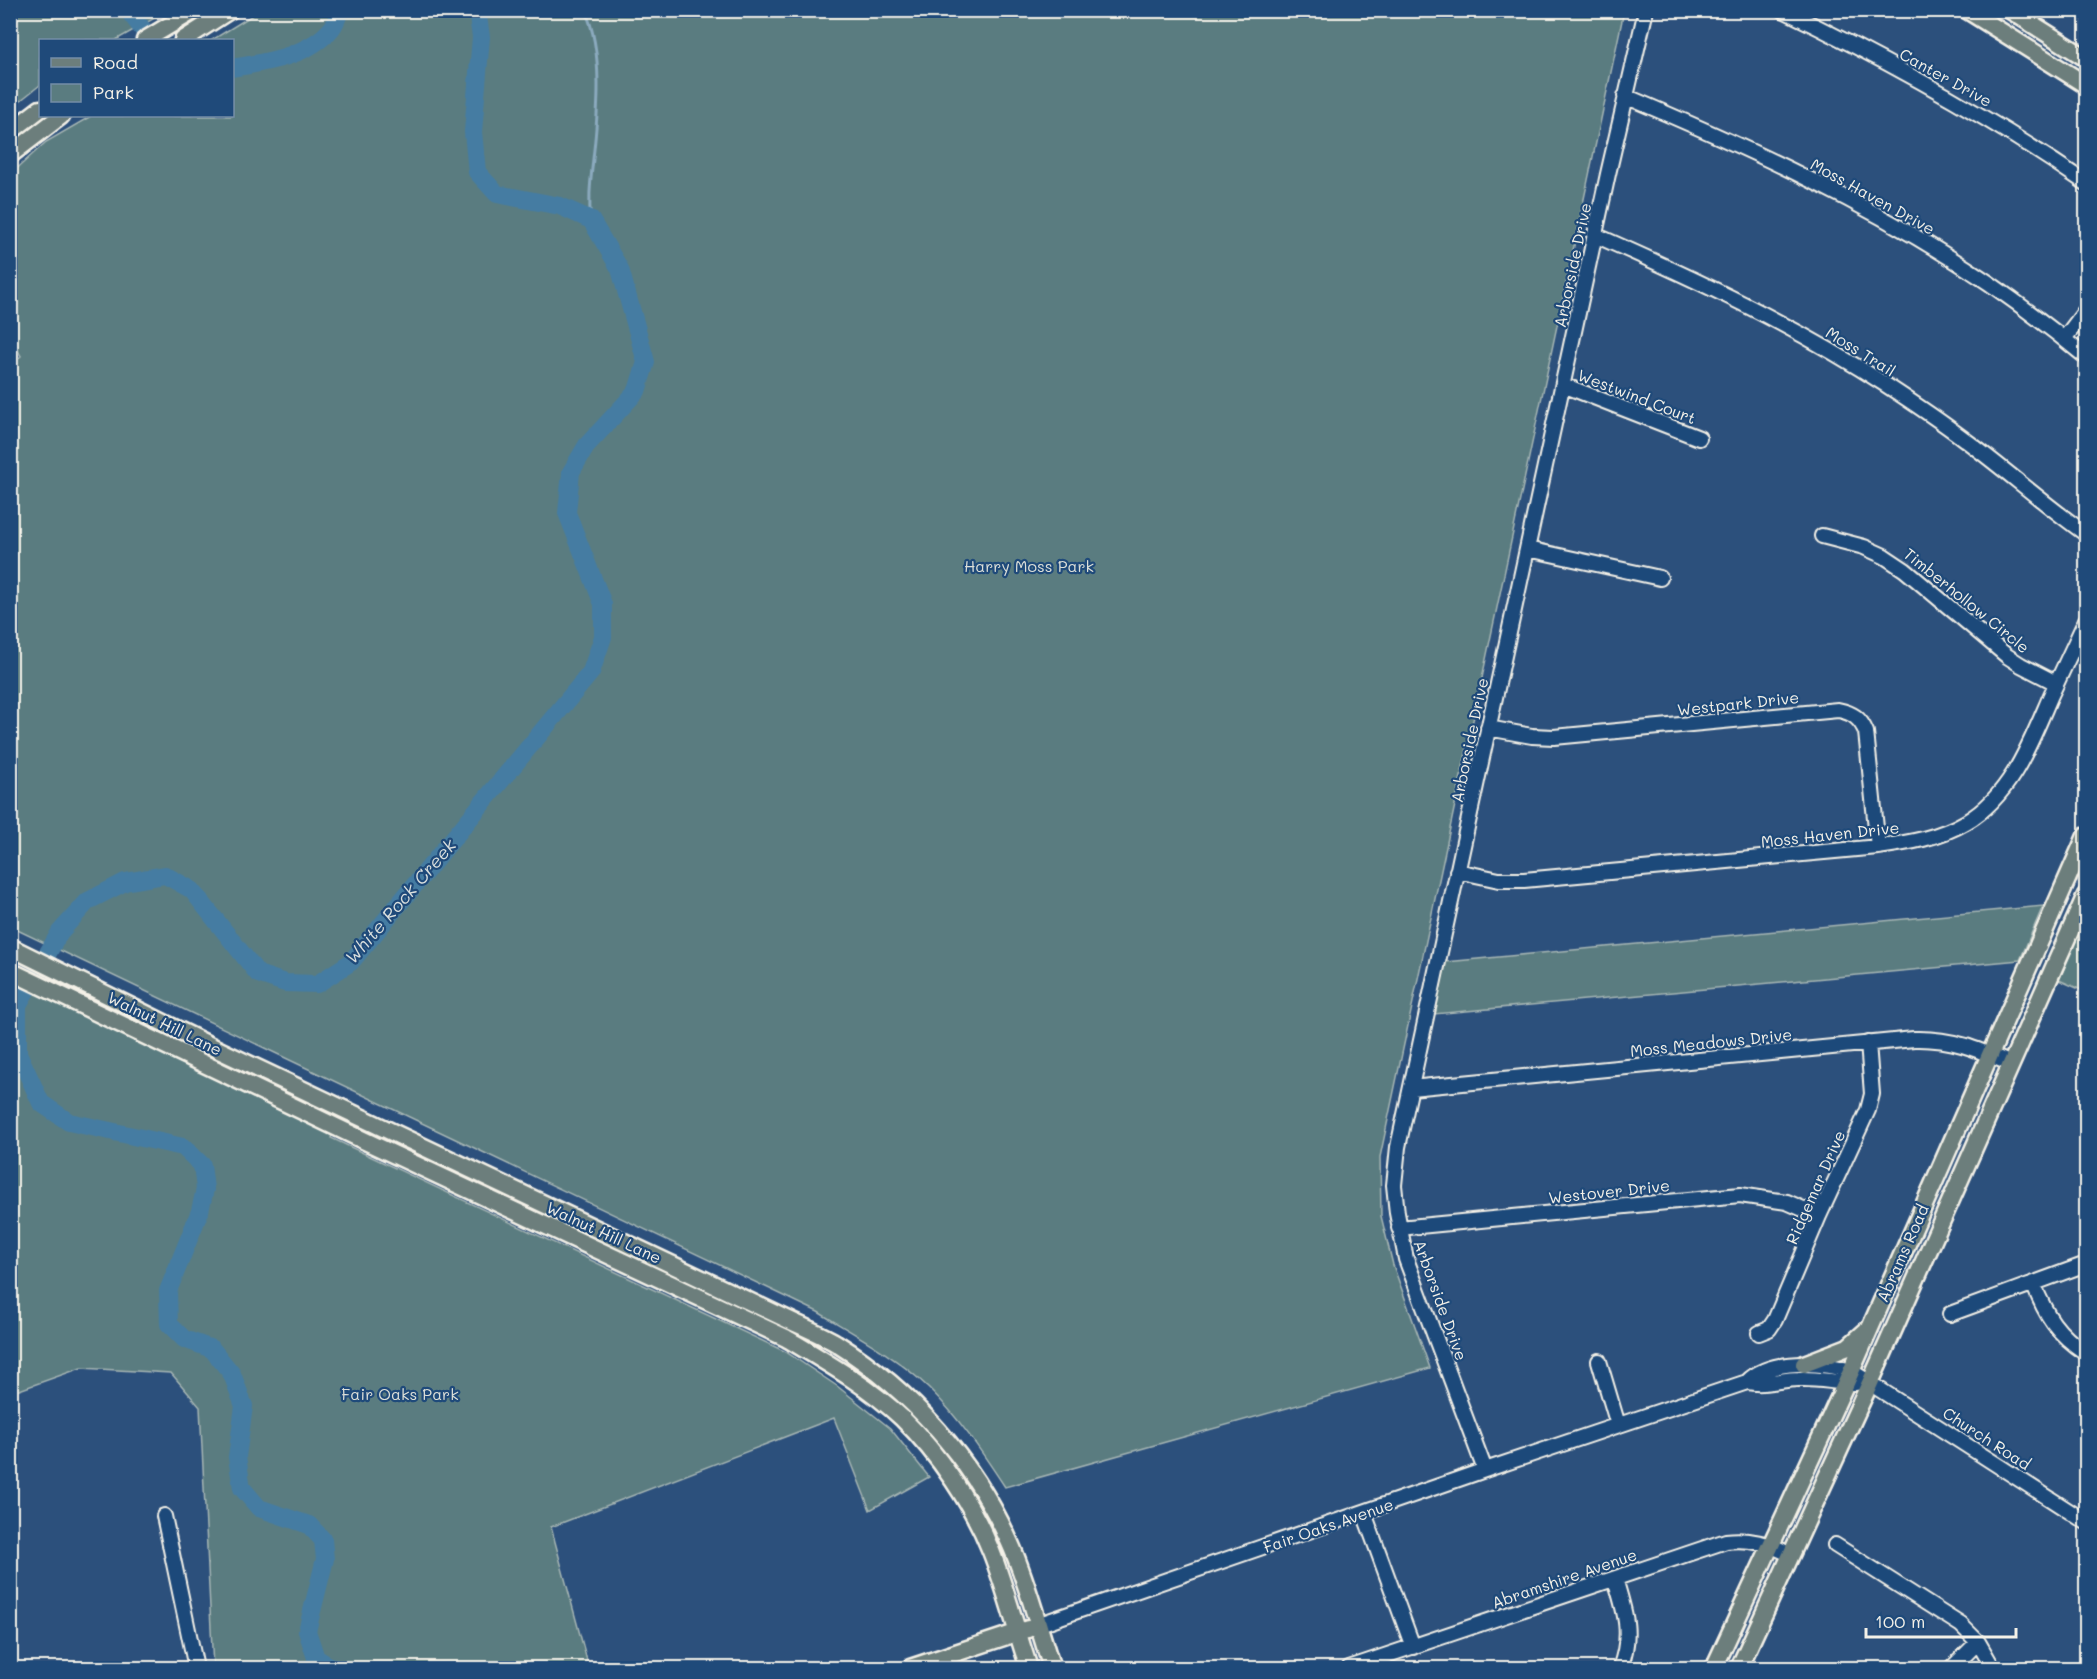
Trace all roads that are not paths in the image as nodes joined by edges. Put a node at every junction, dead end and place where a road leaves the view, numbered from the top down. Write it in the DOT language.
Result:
graph roads {
  1 [pos="195,10"];
  2 [pos="230,10"];
  3 [pos="1646,10"];
  4 [pos="1783,10"];
  5 [pos="1967,10"];
  6 [pos="2010,10"];
  7 [pos="147,39"];
  8 [pos="185,39"];
  9 [pos="2086,58"];
  10 [pos="2086,85"];
  11 [pos="1625,96"];
  12 [pos="39,110"];
  13 [pos="61,117"];
  14 [pos="10,132"];
  15 [pos="10,155"];
  16 [pos="2086,183"];
  17 [pos="1595,235"];
  18 [pos="2086,310"];
  19 [pos="2064,339"];
  20 [pos="2086,357"];
  21 [pos="1563,384"];
  22 [pos="1699,438"];
  23 [pos="2086,534"];
  24 [pos="1822,536"];
  25 [pos="1528,549"];
  26 [pos="1660,578"];
  27 [pos="2086,620"];
  28 [pos="2056,683"];
  29 [pos="1488,728"];
  30 [pos="2086,836"];
  31 [pos="1878,847"];
  32 [pos="1457,871"];
  33 [pos="2086,895"];
  34 [pos="10,947"];
  35 [pos="10,971"];
  36 [pos="1868,1043"];
  37 [pos="1990,1054"];
  38 [pos="2011,1064"];
  39 [pos="1411,1088"];
  40 [pos="1819,1216"];
  41 [pos="1399,1228"];
  42 [pos="2086,1264"];
  43 [pos="2033,1283"];
  44 [pos="1950,1314"];
  45 [pos="1870,1326"];
  46 [pos="1759,1333"];
  47 [pos="2086,1353"];
  48 [pos="1599,1361"];
  49 [pos="1804,1364"];
  50 [pos="1848,1377"];
  51 [pos="1747,1382"];
  52 [pos="1870,1383"];
  53 [pos="1618,1425"];
  54 [pos="1485,1470"];
  55 [pos="1364,1513"];
  56 [pos="164,1516"];
  57 [pos="2086,1522"];
  58 [pos="1772,1545"];
  59 [pos="1835,1545"];
  60 [pos="1791,1555"];
  61 [pos="1615,1579"];
  62 [pos="1037,1625"];
  63 [pos="1017,1633"];
  64 [pos="1978,1642"];
  65 [pos="1413,1647"];
  66 [pos="948,1663"];
  67 [pos="1717,1663"];
  68 [pos="196,1668"];
  69 [pos="910,1668"];
  70 [pos="1029,1668"];
  71 [pos="1052,1668"];
  72 [pos="1349,1668"];
  73 [pos="1620,1668"];
  74 [pos="1740,1668"];
  75 [pos="1952,1668"];
  76 [pos="1993,1668"];
  1 -- 7 [label="main road"];
  2 -- 8 [label="main road"];
  3 -- 11 [label="street, Arborside Drive"];
  4 -- 16 [label="street, Canter Drive"];
  5 -- 10 [label="main road"];
  6 -- 9 [label="main road"];
  11 -- 17 [label="street, Arborside Drive"];
  11 -- 19 [label="street, Moss Haven Drive"];
  12 -- 14 [label="main road"];
  13 -- 15 [label="main road"];
  17 -- 21 [label="street, Arborside Drive"];
  17 -- 23 [label="street, Moss Trail"];
  18 -- 19 [label="street"];
  19 -- 20 [label="street, Moss Haven Drive"];
  21 -- 22 [label="street, Westwind Court"];
  21 -- 25 [label="street, Arborside Drive"];
  24 -- 28 [label="street, Timberhollow Circle"];
  25 -- 26 [label="street"];
  25 -- 29 [label="street, Arborside Drive"];
  27 -- 28 [label="street, Moss Haven Drive"];
  28 -- 31 [label="street, Moss Haven Drive"];
  29 -- 31 [label="street, Westpark Drive"];
  29 -- 32 [label="street, Arborside Drive"];
  30 -- 37 [label="main road, Abrams Road"];
  31 -- 32 [label="street, Moss Haven Drive"];
  32 -- 39 [label="street, Arborside Drive"];
  33 -- 38 [label="main road, Abrams Road"];
  34 -- 62 [label="main road, Walnut Hill Lane"];
  35 -- 63 [label="main road, Walnut Hill Lane"];
  36 -- 37 [label="street, Moss Meadows Drive"];
  36 -- 39 [label="street, Moss Meadows Drive"];
  36 -- 40 [label="street, Ridgemar Drive"];
  37 -- 38 [label="street, Moss Meadows Drive"];
  37 -- 45 [label="main road, Abrams Road"];
  38 -- 52 [label="main road, Abrams Road"];
  39 -- 41 [label="street, Arborside Drive"];
  40 -- 41 [label="street, Westover Drive"];
  40 -- 46 [label="street, Ridgemar Drive"];
  41 -- 54 [label="street, Arborside Drive"];
  42 -- 43 [label="street"];
  43 -- 44 [label="street"];
  43 -- 47 [label="street"];
  45 -- 49 [label="main road"];
  45 -- 50 [label="main road, Abrams Road"];
  48 -- 53 [label="street"];
  49 -- 50 [label="street, Fair Oaks Avenue"];
  49 -- 51 [label="street, Fair Oaks Avenue"];
  50 -- 51 [label="street, Fair Oaks Avenue"];
  50 -- 52 [label="street, Fair Oaks Avenue"];
  50 -- 58 [label="main road, Abrams Road"];
  51 -- 53 [label="street, Fair Oaks Avenue"];
  52 -- 57 [label="street, Church Road"];
  52 -- 60 [label="main road, Abrams Road"];
  53 -- 54 [label="street, Fair Oaks Avenue"];
  54 -- 55 [label="street, Fair Oaks Avenue"];
  55 -- 62 [label="street, Fair Oaks Avenue"];
  55 -- 65 [label="street"];
  56 -- 68 [label="street"];
  58 -- 60 [label="street, Abramshire Avenue"];
  58 -- 61 [label="street, Abramshire Avenue"];
  58 -- 67 [label="main road, Abrams Road"];
  59 -- 64 [label="street"];
  60 -- 74 [label="main road, Abrams Road"];
  61 -- 65 [label="street, Abramshire Avenue"];
  61 -- 73 [label="street"];
  62 -- 63 [label="main road, Fair Oaks Avenue"];
  62 -- 71 [label="main road, Walnut Hill Lane"];
  63 -- 66 [label="main road, Fair Oaks Avenue"];
  63 -- 70 [label="main road, Walnut Hill Lane"];
  64 -- 75 [label="street"];
  64 -- 76 [label="street"];
  65 -- 72 [label="street, Abramshire Avenue"];
  66 -- 69 [label="main road, Fair Oaks Avenue"];
  67 -- 74 [label="street"];
}
